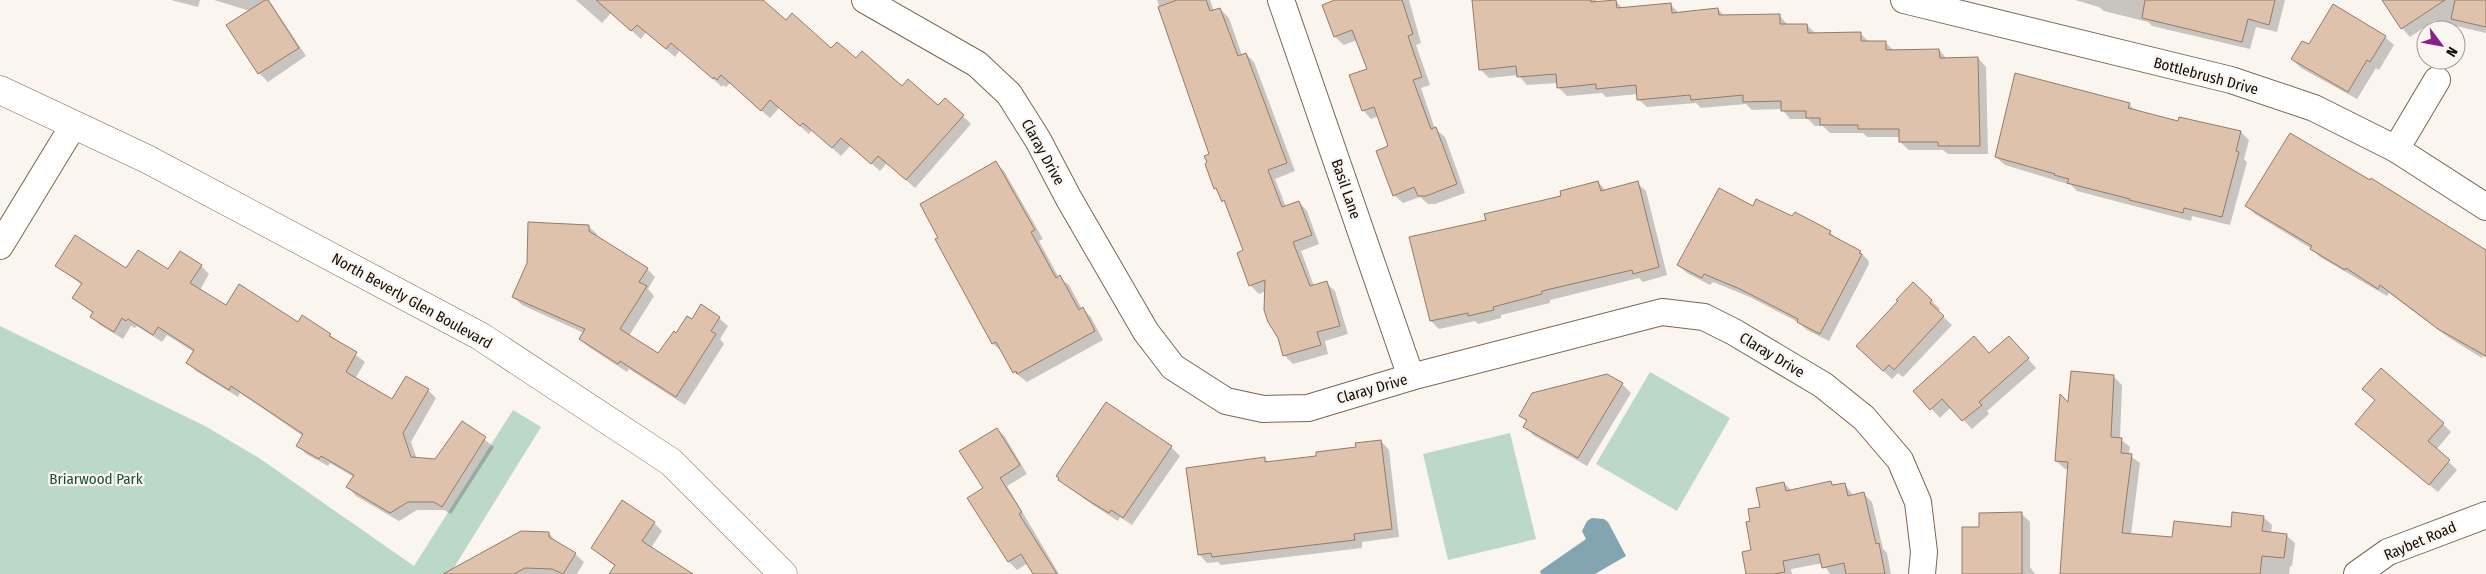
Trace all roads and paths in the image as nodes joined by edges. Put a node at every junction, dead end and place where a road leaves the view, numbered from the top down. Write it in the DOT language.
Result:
graph roads {
  1 [pos="865,0"];
  2 [pos="1280,0"];
  3 [pos="1904,0"];
  4 [pos="2437,80"];
  5 [pos="0,90"];
  6 [pos="74,126"];
  7 [pos="2396,149"];
  8 [pos="2486,207"];
  9 [pos="0,246"];
  10 [pos="1411,377"];
  11 [pos="2486,515"];
  12 [pos="784,574"];
  13 [pos="1922,574"];
  14 [pos="2357,574"];
  1 -- 10 [label="street, Claray Drive"];
  2 -- 10 [label="street, Basil Lane"];
  3 -- 7 [label="street, Bottlebrush Drive"];
  4 -- 7 [label="street"];
  5 -- 6 [label="main road, North Beverly Glen Boulevard"];
  6 -- 9 [label="street"];
  6 -- 12 [label="main road, North Beverly Glen Boulevard"];
  7 -- 8 [label="street, Bottlebrush Drive"];
  10 -- 13 [label="street, Claray Drive"];
  11 -- 14 [label="street, Raybet Road"];
}
